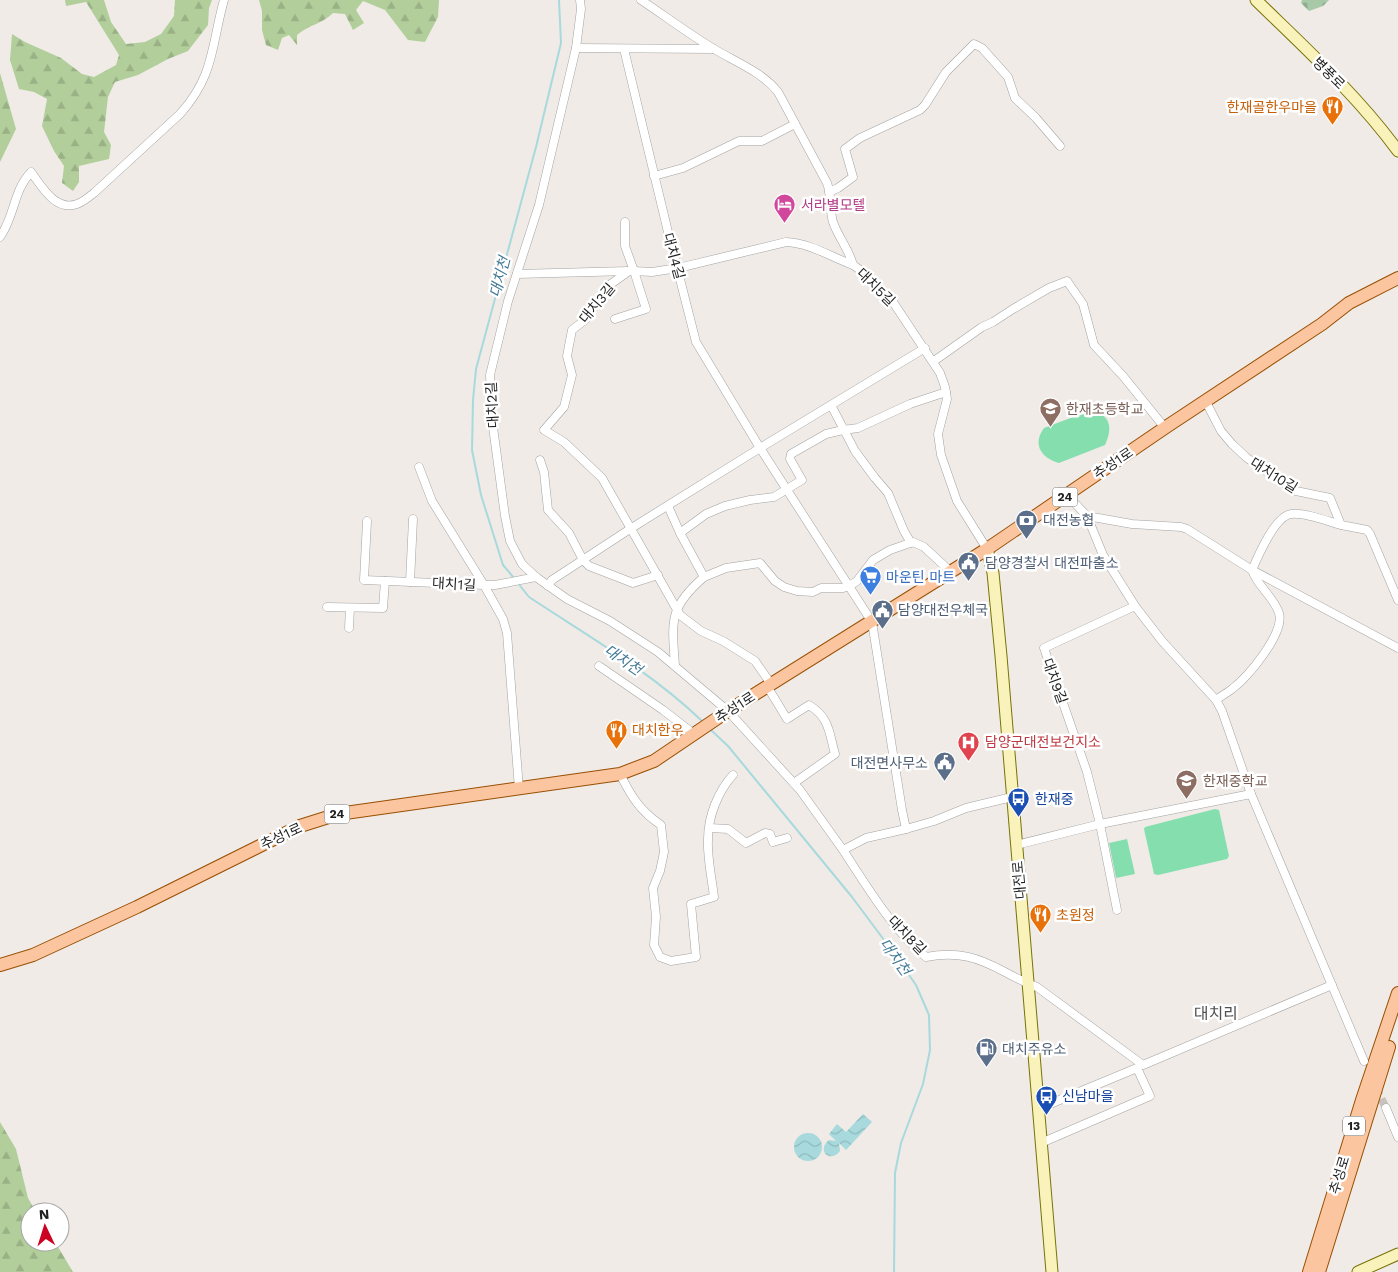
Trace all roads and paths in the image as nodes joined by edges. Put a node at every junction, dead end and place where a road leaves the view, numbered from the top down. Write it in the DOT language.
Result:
graph roads {
  1 [pos="224,0"];
  2 [pos="580,0"];
  3 [pos="641,0"];
  4 [pos="1256,0"];
  5 [pos="576,48"];
  6 [pos="624,48"];
  7 [pos="715,49"];
  8 [pos="795,124"];
  9 [pos="1060,146"];
  10 [pos="1398,151"];
  11 [pos="654,176"];
  12 [pos="829,192"];
  13 [pos="625,222"];
  14 [pos="0,237"];
  15 [pos="853,265"];
  16 [pos="678,268"];
  17 [pos="632,271"];
  18 [pos="517,274"];
  19 [pos="1398,278"];
  20 [pos="615,319"];
  21 [pos="925,348"];
  22 [pos="934,361"];
  23 [pos="946,392"];
  24 [pos="1206,400"];
  25 [pos="831,405"];
  26 [pos="1165,428"];
  27 [pos="844,430"];
  28 [pos="760,448"];
  29 [pos="540,460"];
  30 [pos="419,468"];
  31 [pos="787,491"];
  32 [pos="1067,495"];
  33 [pos="668,506"];
  34 [pos="1087,516"];
  35 [pos="413,519"];
  36 [pos="367,521"];
  37 [pos="1341,525"];
  38 [pos="630,528"];
  39 [pos="680,533"];
  40 [pos="911,543"];
  41 [pos="987,549"];
  42 [pos="583,560"];
  43 [pos="1252,570"];
  44 [pos="951,572"];
  45 [pos="658,575"];
  46 [pos="704,576"];
  47 [pos="536,577"];
  48 [pos="384,581"];
  49 [pos="410,582"];
  50 [pos="484,585"];
  51 [pos="548,586"];
  52 [pos="849,586"];
  53 [pos="1398,600"];
  54 [pos="1135,606"];
  55 [pos="327,607"];
  56 [pos="350,608"];
  57 [pos="676,608"];
  58 [pos="872,622"];
  59 [pos="349,628"];
  60 [pos="1398,648"];
  61 [pos="599,666"];
  62 [pos="675,666"];
  63 [pos="769,685"];
  64 [pos="1216,700"];
  65 [pos="728,711"];
  66 [pos="694,734"];
  67 [pos="620,774"];
  68 [pos="733,775"];
  69 [pos="794,783"];
  70 [pos="519,789"];
  71 [pos="1251,794"];
  72 [pos="1012,797"];
  73 [pos="1100,824"];
  74 [pos="710,828"];
  75 [pos="906,829"];
  76 [pos="787,838"];
  77 [pos="1016,845"];
  78 [pos="843,850"];
  79 [pos="1118,910"];
  80 [pos="0,965"];
  81 [pos="1028,984"];
  82 [pos="1332,985"];
  83 [pos="1398,993"];
  84 [pos="1398,1018"];
  85 [pos="1364,1061"];
  86 [pos="1140,1067"];
  87 [pos="1386,1108"];
  88 [pos="1038,1109"];
  89 [pos="1398,1137"];
  90 [pos="1041,1143"];
  91 [pos="1398,1254"];
  92 [pos="1316,1267"];
  93 [pos="1052,1272"];
  94 [pos="1358,1272"];
  1 -- 14 [label="street"];
  2 -- 5 [label="street, 대치2길"];
  3 -- 7 [label="street, 대치5길"];
  4 -- 10 [label="street, 병풍로"];
  5 -- 6 [label="street"];
  5 -- 18 [label="street, 대치2길"];
  6 -- 7 [label="street"];
  6 -- 11 [label="street, 대치4길"];
  7 -- 8 [label="street, 대치5길"];
  8 -- 11 [label="street"];
  8 -- 12 [label="street, 대치5길"];
  9 -- 12 [label="street"];
  11 -- 16 [label="street, 대치4길"];
  12 -- 15 [label="street, 대치5길"];
  13 -- 17 [label="street"];
  15 -- 16 [label="street"];
  15 -- 21 [label="street, 대치5길"];
  16 -- 17 [label="street"];
  16 -- 28 [label="street, 대치4길"];
  17 -- 18 [label="street"];
  17 -- 20 [label="street"];
  17 -- 38 [label="street, 대치3길"];
  18 -- 47 [label="street, 대치2길"];
  19 -- 24 [label="main road, 추성1로 / 24"];
  21 -- 22 [label="street, 대치5길"];
  21 -- 25 [label="street"];
  22 -- 23 [label="street, 대치5길"];
  22 -- 26 [label="street"];
  23 -- 27 [label="street"];
  23 -- 41 [label="street, 대치5길"];
  24 -- 26 [label="main road, 추성1로 / 24"];
  24 -- 37 [label="street, 대치10길"];
  25 -- 27 [label="street"];
  25 -- 28 [label="street"];
  26 -- 32 [label="main road, 추성1로 / 24"];
  27 -- 31 [label="street"];
  27 -- 40 [label="street"];
  28 -- 31 [label="street, 대치4길"];
  28 -- 33 [label="street"];
  29 -- 42 [label="street"];
  30 -- 50 [label="street"];
  31 -- 39 [label="street"];
  31 -- 52 [label="street, 대치4길"];
  32 -- 34 [label="street"];
  32 -- 41 [label="main road, 추성1로 / 24"];
  33 -- 38 [label="street"];
  33 -- 39 [label="street"];
  34 -- 43 [label="street"];
  34 -- 54 [label="street"];
  35 -- 49 [label="street"];
  36 -- 48 [label="street, 대치1길"];
  37 -- 43 [label="street"];
  37 -- 53 [label="street"];
  38 -- 42 [label="street"];
  38 -- 45 [label="street, 대치3길"];
  39 -- 46 [label="street"];
  40 -- 44 [label="street"];
  40 -- 52 [label="street"];
  41 -- 44 [label="main road, 추성1로 / 24"];
  41 -- 72 [label="street, 대전로"];
  42 -- 45 [label="street"];
  42 -- 51 [label="street"];
  43 -- 60 [label="street"];
  43 -- 64 [label="street"];
  44 -- 58 [label="main road, 추성1로 / 24"];
  45 -- 57 [label="street, 대치3길"];
  46 -- 52 [label="street"];
  46 -- 57 [label="street"];
  47 -- 50 [label="street"];
  47 -- 51 [label="street, 대치2길"];
  48 -- 49 [label="street, 대치1길"];
  48 -- 56 [label="street"];
  49 -- 50 [label="street, 대치1길"];
  50 -- 70 [label="street, 대치1길"];
  51 -- 62 [label="street, 대치2길"];
  52 -- 58 [label="street, 대치4길"];
  54 -- 64 [label="street"];
  54 -- 73 [label="street, 대치9길"];
  55 -- 56 [label="street"];
  56 -- 59 [label="street"];
  57 -- 62 [label="street"];
  57 -- 63 [label="street, 대치3길"];
  58 -- 63 [label="main road, 추성1로 / 24"];
  58 -- 75 [label="street"];
  61 -- 66 [label="street"];
  62 -- 65 [label="street, 대치2길"];
  63 -- 65 [label="main road, 추성1로 / 24"];
  63 -- 69 [label="street, 대치3길"];
  64 -- 71 [label="street"];
  65 -- 66 [label="main road, 추성1로 / 24"];
  65 -- 69 [label="street, 대치8길"];
  66 -- 67 [label="main road, 추성1로 / 24"];
  67 -- 70 [label="main road, 추성1로 / 24"];
  67 -- 74 [label="street"];
  68 -- 74 [label="street"];
  69 -- 78 [label="street, 대치8길"];
  70 -- 80 [label="main road, 추성1로 / 24"];
  71 -- 73 [label="street"];
  71 -- 82 [label="street"];
  72 -- 75 [label="street"];
  72 -- 77 [label="street, 대전로"];
  73 -- 77 [label="street"];
  73 -- 79 [label="street"];
  74 -- 76 [label="street"];
  75 -- 78 [label="street"];
  77 -- 81 [label="street, 대전로"];
  78 -- 81 [label="street, 대치8길"];
  81 -- 86 [label="street, 대치8길"];
  81 -- 88 [label="street, 대전로"];
  82 -- 85 [label="street"];
  82 -- 86 [label="street"];
  83 -- 92 [label="main road, 추성로 / 13"];
  84 -- 92 [label="main road, 추성로 / 13"];
  86 -- 88 [label="street"];
  86 -- 90 [label="street"];
  87 -- 89 [label="street"];
  88 -- 90 [label="street, 대전로"];
  90 -- 93 [label="street, 대전로"];
  91 -- 94 [label="street"];
}
